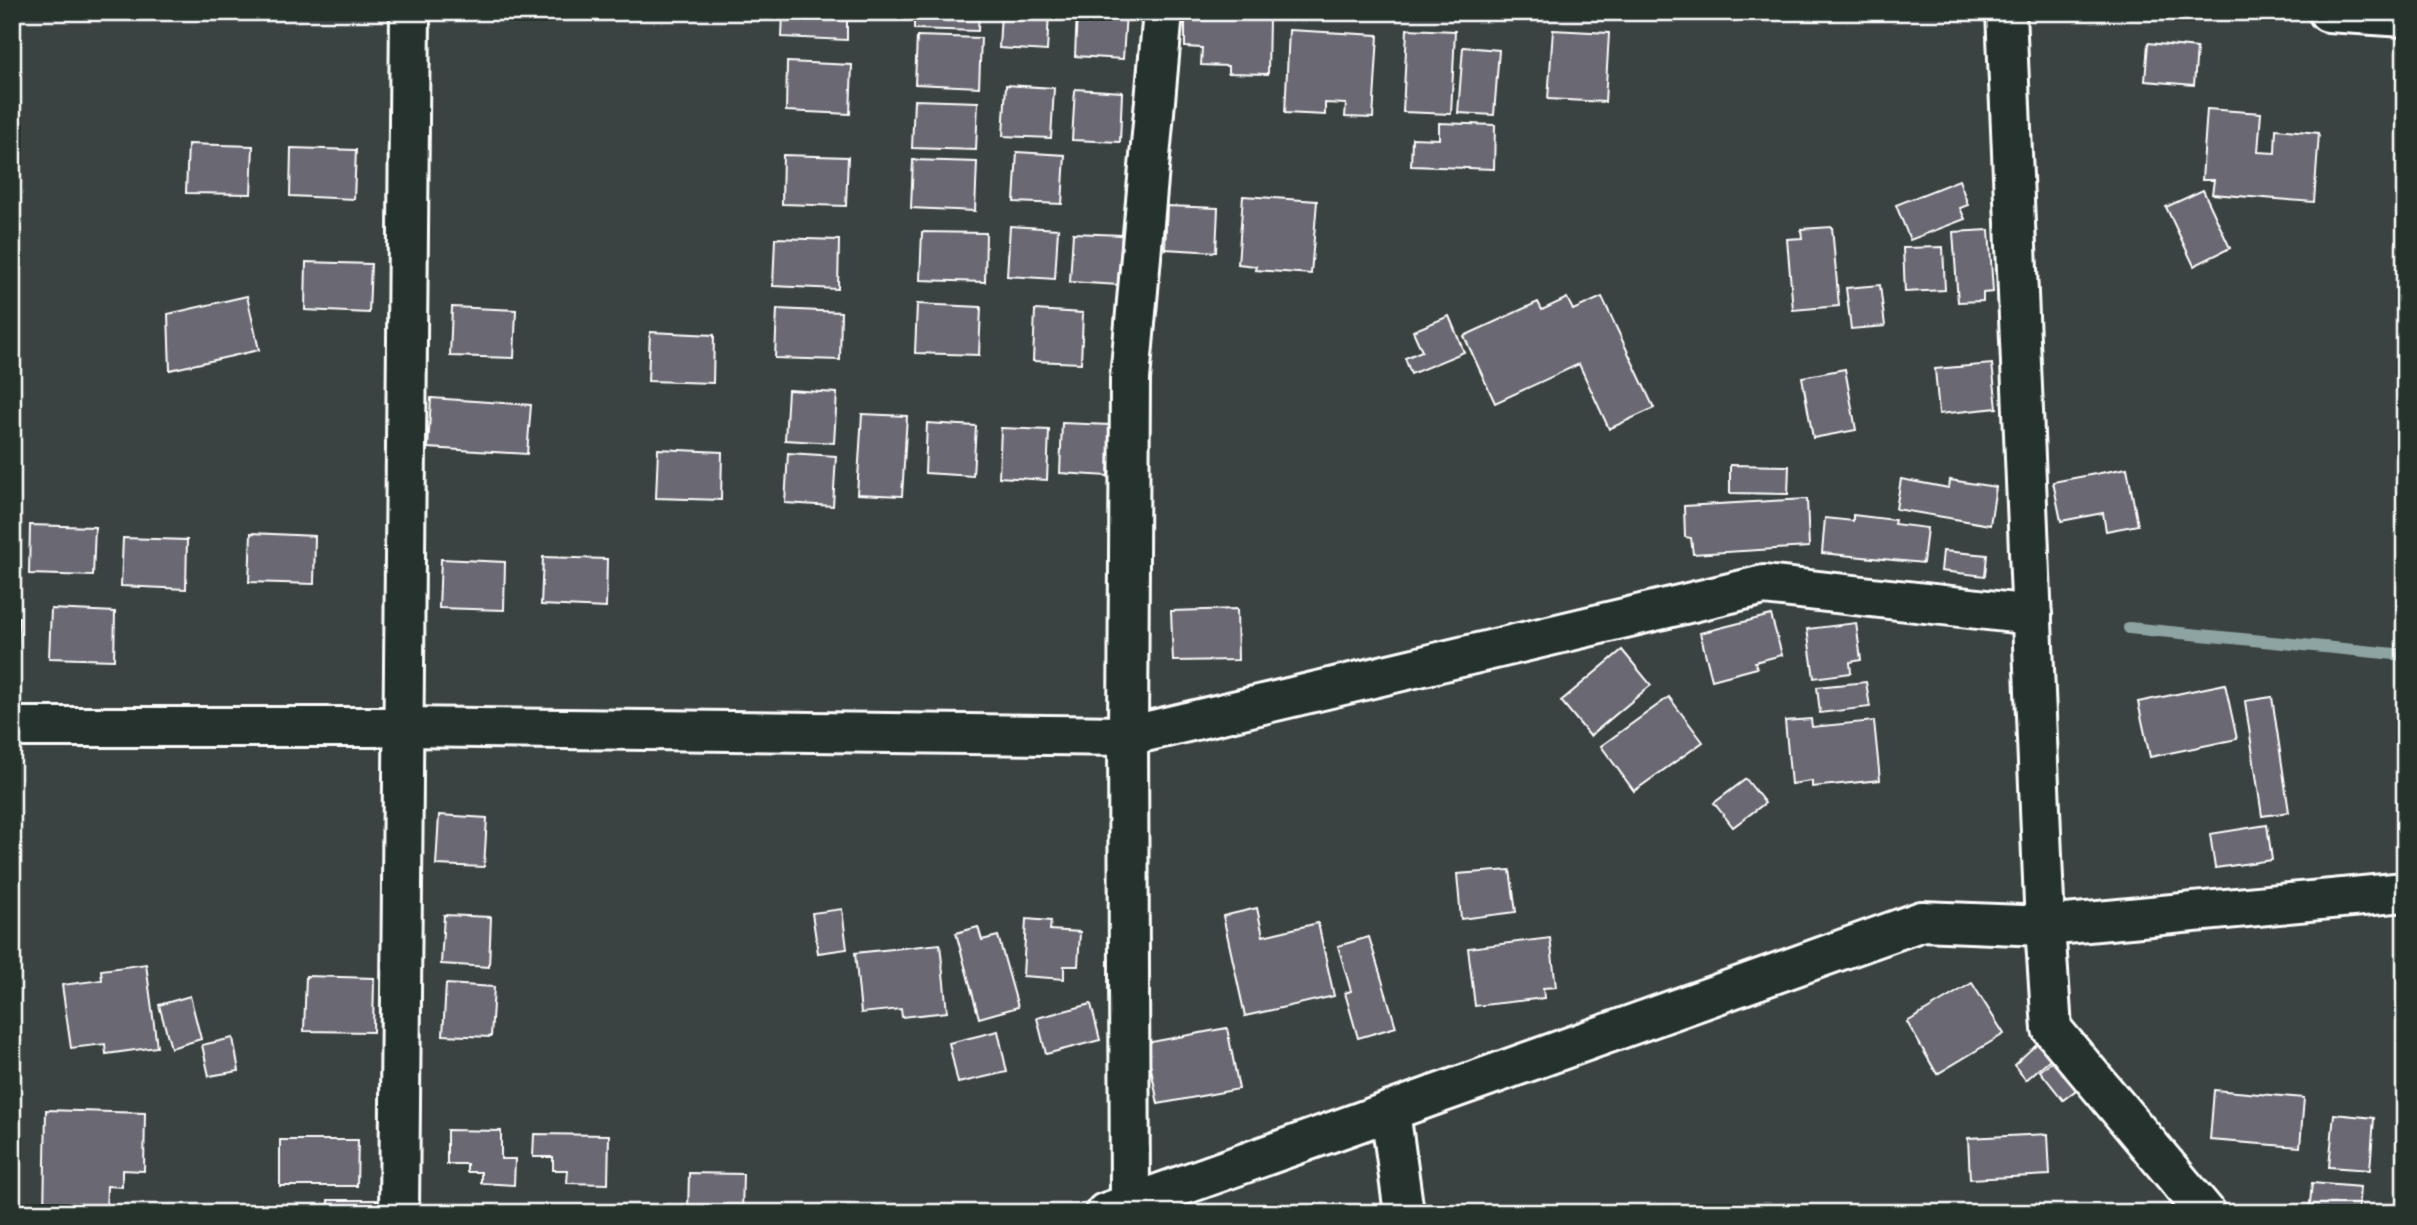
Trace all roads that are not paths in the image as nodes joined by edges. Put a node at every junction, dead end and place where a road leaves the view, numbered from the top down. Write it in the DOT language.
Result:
graph roads {
  1 [pos="410,12"];
  2 [pos="1163,12"];
  3 [pos="2006,12"];
  4 [pos="2328,12"];
  5 [pos="2405,17"];
  6 [pos="2032,615"];
  7 [pos="12,727"];
  8 [pos="403,727"];
  9 [pos="1128,736"];
  10 [pos="2405,892"];
  11 [pos="2045,926"];
  12 [pos="1390,1111"];
  13 [pos="1118,1208"];
  14 [pos="399,1213"];
  15 [pos="1404,1213"];
  16 [pos="2206,1213"];
  1 -- 8 [label="street"];
  2 -- 9 [label="street"];
  3 -- 6 [label="street"];
  4 -- 5 [label="street"];
  6 -- 9 [label="street"];
  6 -- 11 [label="street"];
  7 -- 8 [label="street"];
  8 -- 9 [label="street"];
  8 -- 14 [label="street"];
  9 -- 13 [label="street"];
  10 -- 11 [label="street"];
  11 -- 12 [label="street"];
  11 -- 16 [label="street"];
  12 -- 13 [label="street"];
  12 -- 15 [label="street"];
}
